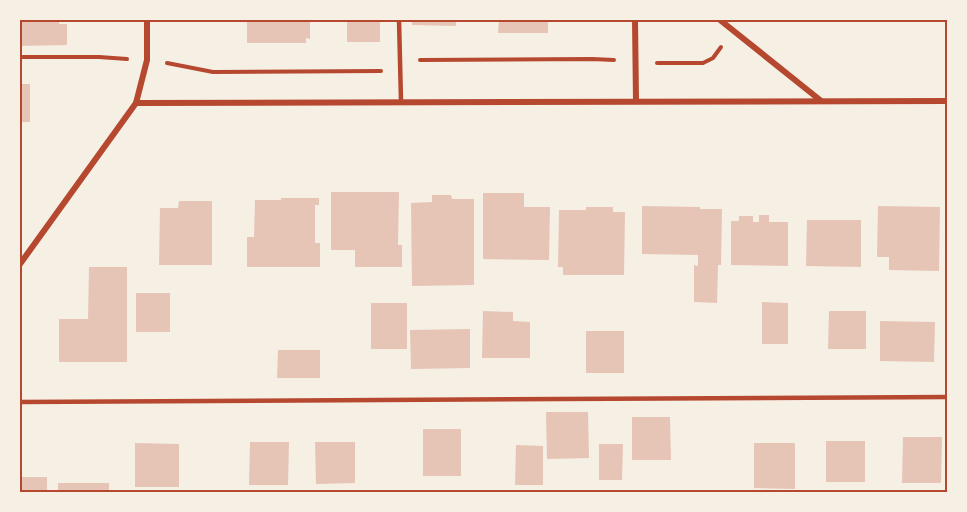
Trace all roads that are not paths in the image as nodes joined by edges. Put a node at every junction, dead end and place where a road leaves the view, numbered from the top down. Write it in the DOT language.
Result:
graph roads {
  1 [pos="147,20"];
  2 [pos="399,20"];
  3 [pos="635,20"];
  4 [pos="720,20"];
  5 [pos="401,101"];
  6 [pos="636,101"];
  7 [pos="820,101"];
  8 [pos="948,101"];
  9 [pos="136,103"];
  10 [pos="20,264"];
  11 [pos="948,397"];
  12 [pos="20,402"];
  1 -- 9 [label="street"];
  2 -- 5 [label="lane"];
  3 -- 6 [label="street"];
  4 -- 7 [label="street"];
  5 -- 6 [label="street"];
  5 -- 9 [label="street"];
  6 -- 7 [label="street"];
  7 -- 8 [label="street"];
  9 -- 10 [label="street"];
  11 -- 12 [label="lane"];
}
